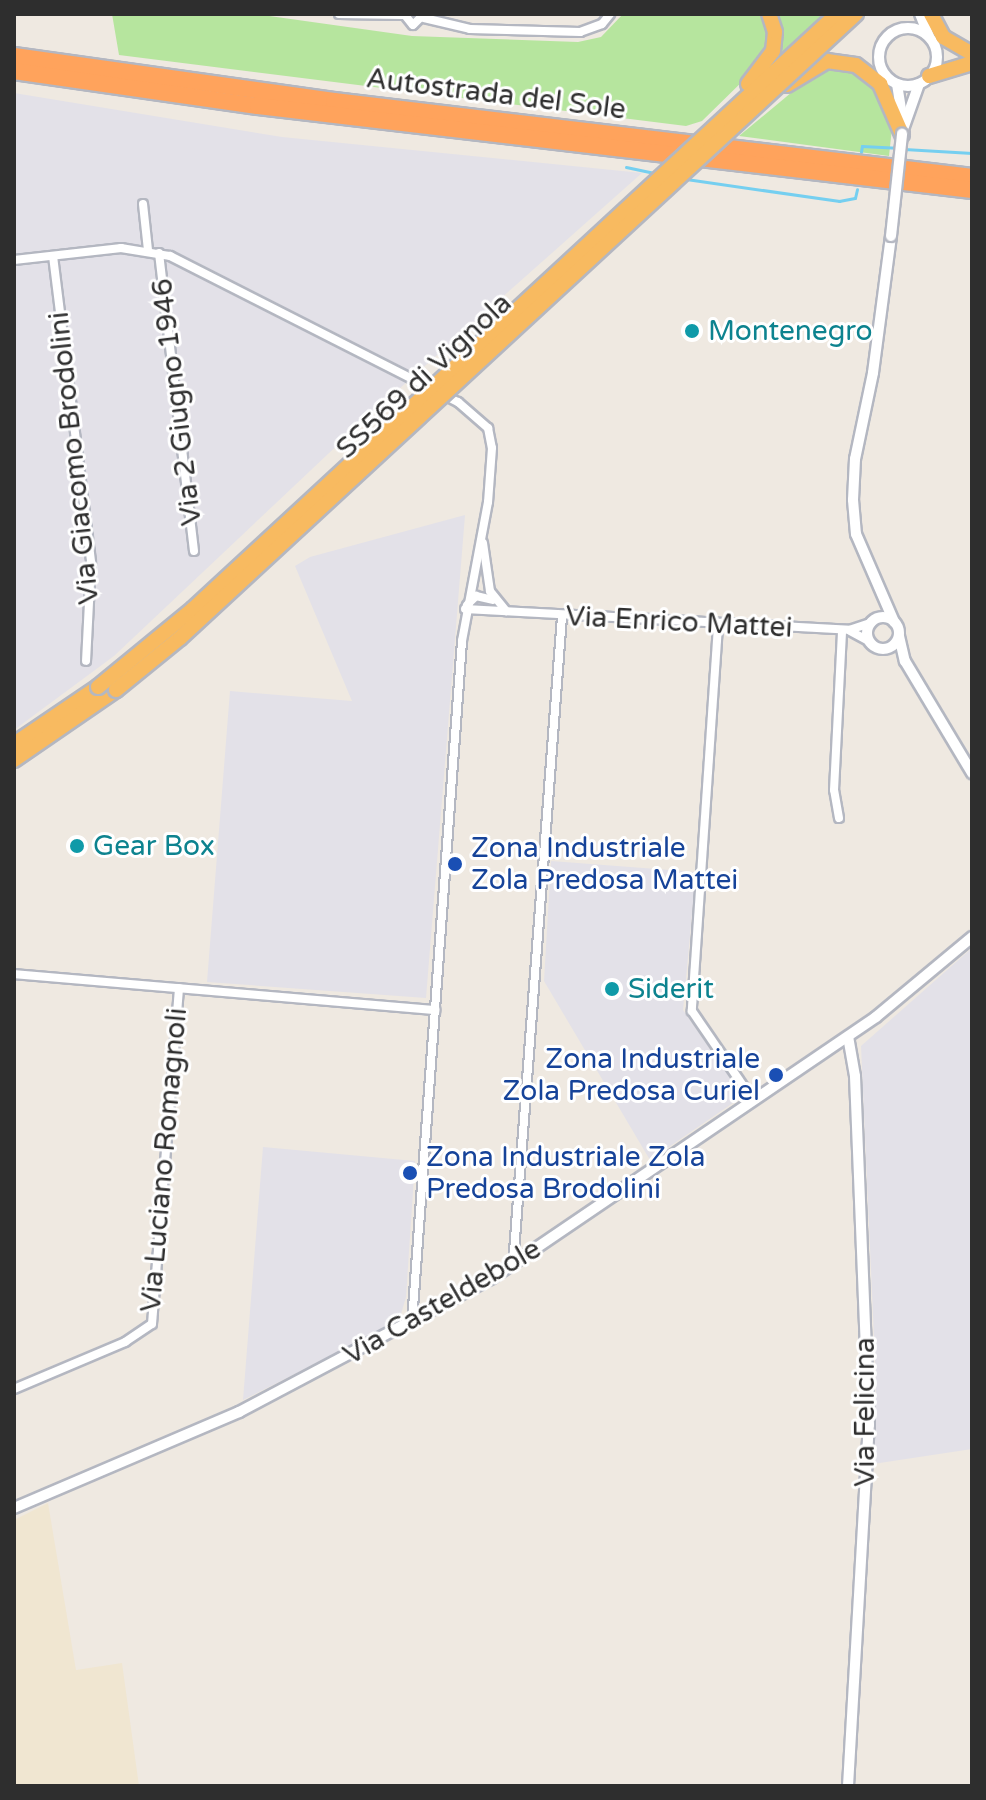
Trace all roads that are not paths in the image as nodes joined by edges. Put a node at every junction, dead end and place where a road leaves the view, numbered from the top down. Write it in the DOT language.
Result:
graph roads {
  1 [pos="339,14"];
  2 [pos="610,14"];
  3 [pos="769,14"];
  4 [pos="837,14"];
  5 [pos="856,14"];
  6 [pos="914,14"];
  7 [pos="920,14"];
  8 [pos="931,14"];
  9 [pos="404,15"];
  10 [pos="424,16"];
  11 [pos="897,30"];
  12 [pos="932,41"];
  13 [pos="972,54"];
  14 [pos="14,56"];
  15 [pos="972,63"];
  16 [pos="14,71"];
  17 [pos="924,80"];
  18 [pos="897,84"];
  19 [pos="763,100"];
  20 [pos="903,128"];
  21 [pos="972,177"];
  22 [pos="654,182"];
  23 [pos="972,190"];
  24 [pos="143,204"];
  25 [pos="148,250"];
  26 [pos="159,253"];
  27 [pos="53,256"];
  28 [pos="14,260"];
  29 [pos="482,535"];
  30 [pos="194,551"];
  31 [pos="879,583"];
  32 [pos="498,604"];
  33 [pos="465,609"];
  34 [pos="509,612"];
  35 [pos="562,616"];
  36 [pos="872,622"];
  37 [pos="894,622"];
  38 [pos="718,626"];
  39 [pos="846,630"];
  40 [pos="899,636"];
  41 [pos="869,641"];
  42 [pos="883,649"];
  43 [pos="86,661"];
  44 [pos="905,661"];
  45 [pos="14,744"];
  46 [pos="14,760"];
  47 [pos="972,773"];
  48 [pos="839,818"];
  49 [pos="972,937"];
  50 [pos="14,974"];
  51 [pos="179,988"];
  52 [pos="435,1010"];
  53 [pos="844,1040"];
  54 [pos="753,1100"];
  55 [pos="513,1265"];
  56 [pos="412,1323"];
  57 [pos="14,1389"];
  58 [pos="14,1508"];
  59 [pos="848,1786"];
  1 -- 9 [label="street"];
  2 -- 10 [label="street"];
  3 -- 22 [label="highway, bridge"];
  4 -- 22 [label="highway, SS569 di Vignola, bridge"];
  5 -- 19 [label="highway, SS569 di Vignola, bridge"];
  6 -- 11 [label="street"];
  7 -- 12 [label="street"];
  8 -- 13 [label="highway"];
  9 -- 10 [label="street"];
  11 -- 12 [label="street"];
  11 -- 18 [label="street"];
  12 -- 17 [label="street"];
  14 -- 21 [label="highway, Autostrada del Sole"];
  15 -- 17 [label="highway"];
  16 -- 23 [label="highway, Autostrada del Sole"];
  17 -- 18 [label="street"];
  17 -- 20 [label="street"];
  18 -- 20 [label="street"];
  19 -- 20 [label="highway, bridge"];
  19 -- 46 [label="highway, SS569 di Vignola, bridge"];
  20 -- 31 [label="street, bridge"];
  22 -- 45 [label="highway, SS569 di Vignola, bridge"];
  24 -- 25 [label="street"];
  25 -- 26 [label="street"];
  25 -- 27 [label="street"];
  26 -- 29 [label="street"];
  26 -- 30 [label="street, Via 2 Giugno 1946"];
  27 -- 28 [label="street"];
  27 -- 43 [label="street, Via Giacomo Brodolini"];
  29 -- 32 [label="street"];
  29 -- 33 [label="street"];
  31 -- 36 [label="street"];
  31 -- 37 [label="street"];
  32 -- 33 [label="street"];
  32 -- 34 [label="street"];
  33 -- 34 [label="street, Via Enrico Mattei"];
  33 -- 52 [label="street"];
  34 -- 35 [label="street, Via Enrico Mattei"];
  35 -- 38 [label="street, Via Enrico Mattei"];
  35 -- 55 [label="street"];
  36 -- 37 [label="street"];
  36 -- 39 [label="street, Via Enrico Mattei"];
  36 -- 41 [label="street"];
  37 -- 40 [label="street"];
  38 -- 39 [label="street, Via Enrico Mattei"];
  38 -- 54 [label="street"];
  39 -- 41 [label="street, Via Enrico Mattei"];
  39 -- 48 [label="street"];
  40 -- 42 [label="street"];
  40 -- 44 [label="street"];
  41 -- 42 [label="street"];
  42 -- 44 [label="street"];
  44 -- 47 [label="street"];
  49 -- 53 [label="street, Via Casteldebole"];
  50 -- 51 [label="street"];
  51 -- 52 [label="street"];
  51 -- 57 [label="street, Via Luciano Romagnoli"];
  52 -- 56 [label="street"];
  53 -- 54 [label="street, Via Casteldebole"];
  53 -- 59 [label="street, Via Felicina"];
  54 -- 55 [label="street, Via Casteldebole"];
  55 -- 56 [label="street, Via Casteldebole"];
  56 -- 58 [label="street, Via Casteldebole"];
}
